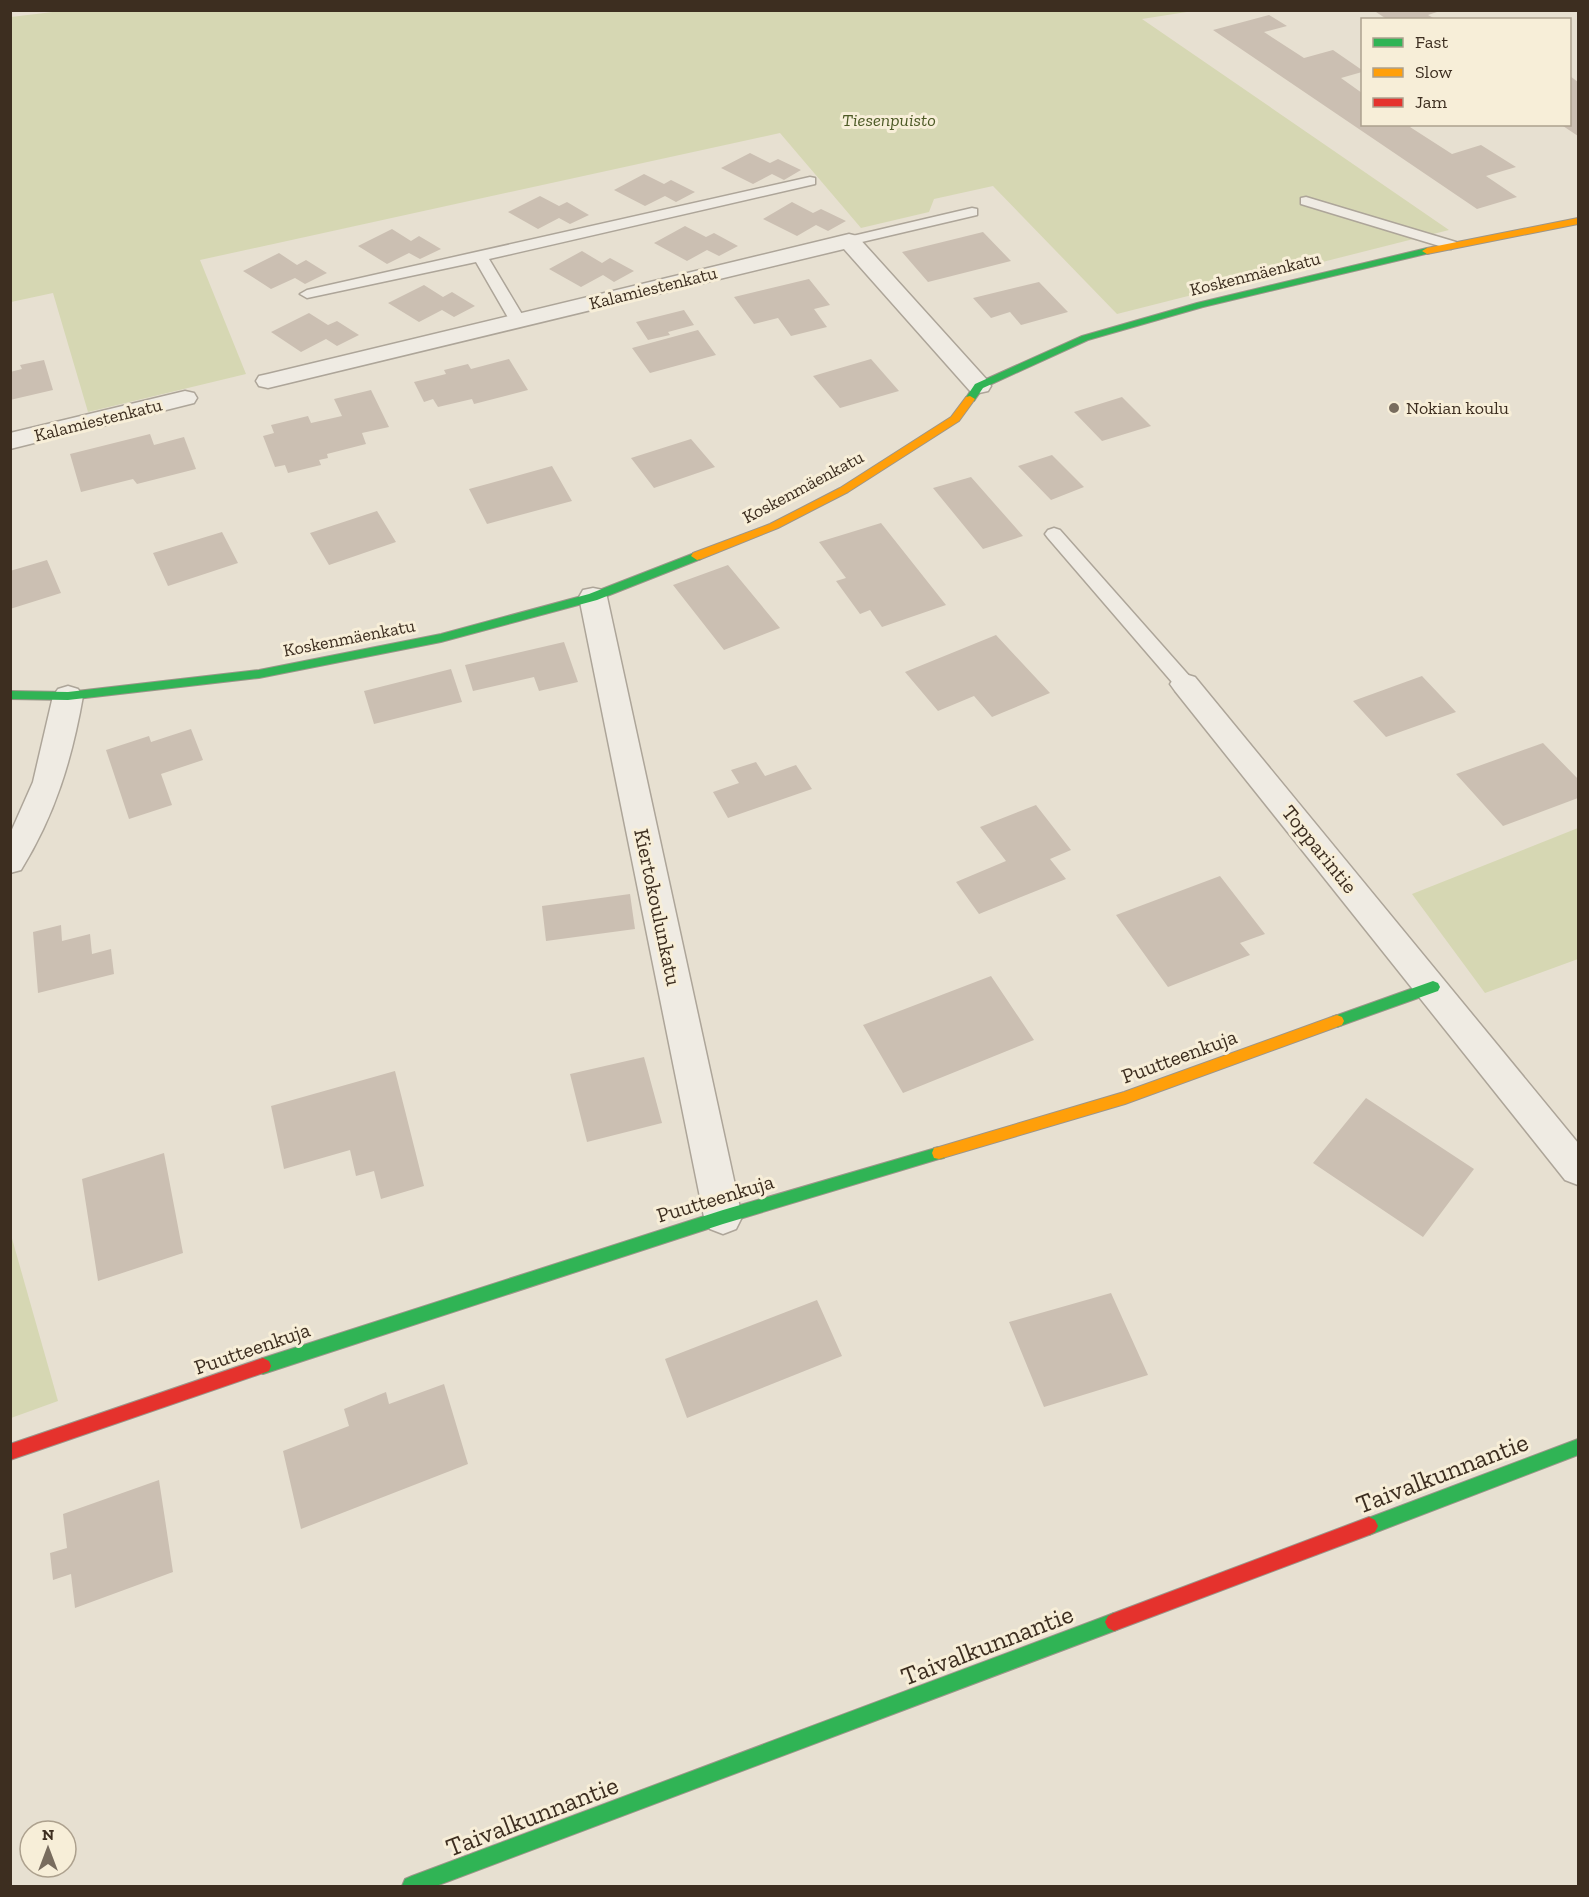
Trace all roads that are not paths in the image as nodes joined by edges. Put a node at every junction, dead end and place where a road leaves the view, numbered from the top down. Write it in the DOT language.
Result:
graph roads {
  1 [pos="810,181"];
  2 [pos="1306,201"];
  3 [pos="972,212"];
  4 [pos="1578,220"];
  5 [pos="849,241"];
  6 [pos="1451,245"];
  7 [pos="480,257"];
  8 [pos="307,294"];
  9 [pos="518,321"];
  10 [pos="268,381"];
  11 [pos="979,386"];
  12 [pos="185,398"];
  13 [pos="10,441"];
  14 [pos="1054,534"];
  15 [pos="593,597"];
  16 [pos="1185,684"];
  17 [pos="10,695"];
  18 [pos="68,696"];
  19 [pos="10,861"];
  20 [pos="1433,987"];
  21 [pos="1578,1169"];
  22 [pos="723,1217"];
  23 [pos="1578,1448"];
  24 [pos="10,1452"];
  25 [pos="412,1887"];
  1 -- 7 [label="lane"];
  2 -- 6 [label="lane"];
  3 -- 5 [label="lane"];
  4 -- 6 [label="street, Koskenmäenkatu"];
  5 -- 9 [label="street, Kalamiestenkatu"];
  5 -- 11 [label="street"];
  6 -- 11 [label="street, Koskenmäenkatu"];
  7 -- 8 [label="lane"];
  7 -- 9 [label="lane"];
  9 -- 10 [label="street, Kalamiestenkatu"];
  11 -- 15 [label="street, Koskenmäenkatu"];
  12 -- 13 [label="street, Kalamiestenkatu"];
  14 -- 16 [label="lane, Topparintie"];
  15 -- 18 [label="street, Koskenmäenkatu"];
  15 -- 22 [label="street, Kiertokoulunkatu"];
  16 -- 20 [label="street, Topparintie"];
  17 -- 18 [label="street, Koskenmäenkatu"];
  18 -- 19 [label="street"];
  20 -- 21 [label="street, Topparintie"];
  20 -- 22 [label="street, Puutteenkuja"];
  22 -- 24 [label="street, Puutteenkuja"];
  23 -- 25 [label="street, Taivalkunnantie"];
}
